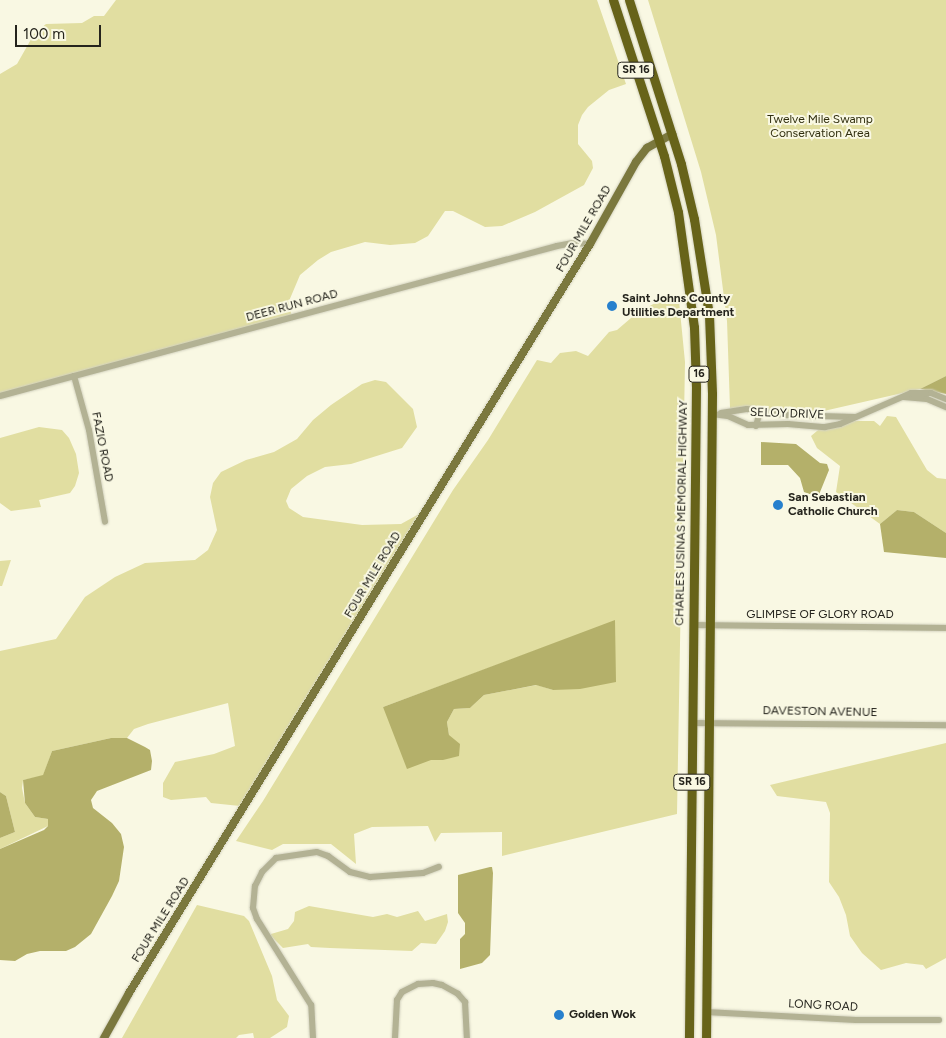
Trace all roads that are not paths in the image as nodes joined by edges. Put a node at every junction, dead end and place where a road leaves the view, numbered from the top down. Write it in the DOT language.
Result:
graph roads {
  1 [pos="613,0"];
  2 [pos="629,0"];
  3 [pos="672,134"];
  4 [pos="659,140"];
  5 [pos="590,244"];
  6 [pos="694,327"];
  7 [pos="74,376"];
  8 [pos="0,396"];
  9 [pos="900,397"];
  10 [pos="946,399"];
  11 [pos="946,408"];
  12 [pos="760,411"];
  13 [pos="712,414"];
  14 [pos="857,417"];
  15 [pos="756,426"];
  16 [pos="105,522"];
  17 [pos="694,625"];
  18 [pos="709,625"];
  19 [pos="946,628"];
  20 [pos="693,723"];
  21 [pos="710,723"];
  22 [pos="946,725"];
  23 [pos="439,867"];
  24 [pos="706,1012"];
  25 [pos="939,1020"];
  26 [pos="104,1038"];
  27 [pos="313,1038"];
  28 [pos="396,1038"];
  29 [pos="467,1038"];
  30 [pos="689,1038"];
  31 [pos="706,1038"];
  1 -- 4 [label="highway, CHARLES USINAS MEMORIAL HIGHWAY / SR 16"];
  2 -- 3 [label="highway, SR 16"];
  3 -- 4 [label="main road, FOUR MILE ROAD"];
  3 -- 13 [label="highway, SR 16"];
  4 -- 5 [label="main road, FOUR MILE ROAD"];
  4 -- 6 [label="highway, CHARLES USINAS MEMORIAL HIGHWAY / SR 16"];
  5 -- 7 [label="street, DEER RUN ROAD"];
  5 -- 26 [label="main road, FOUR MILE ROAD"];
  6 -- 13 [label="highway, 16"];
  6 -- 17 [label="highway, CHARLES USINAS MEMORIAL HIGHWAY / SR 16"];
  7 -- 8 [label="street, DEER RUN ROAD"];
  7 -- 16 [label="street, FAZIO ROAD"];
  9 -- 10 [label="street, SELOY DRIVE"];
  9 -- 11 [label="street, SELOY DRIVE"];
  9 -- 14 [label="street, SELOY DRIVE"];
  12 -- 13 [label="street, SELOY DRIVE"];
  12 -- 14 [label="street, SELOY DRIVE"];
  12 -- 15 [label="street"];
  13 -- 15 [label="street, SELOY DRIVE"];
  13 -- 18 [label="highway, SR 16"];
  14 -- 15 [label="street, SELOY DRIVE"];
  17 -- 18 [label="street, GLIMPSE OF GLORY ROAD"];
  17 -- 20 [label="highway, CHARLES USINAS MEMORIAL HIGHWAY / SR 16"];
  18 -- 19 [label="street, GLIMPSE OF GLORY ROAD"];
  18 -- 21 [label="highway, SR 16"];
  20 -- 21 [label="street, DAVESTON AVENUE"];
  20 -- 30 [label="highway, CHARLES USINAS MEMORIAL HIGHWAY / SR 16"];
  21 -- 22 [label="street, DAVESTON AVENUE"];
  21 -- 24 [label="highway, SR 16"];
  23 -- 27 [label="street"];
  24 -- 25 [label="street, LONG ROAD"];
  24 -- 31 [label="highway, SR 16"];
  28 -- 29 [label="street"];
}
